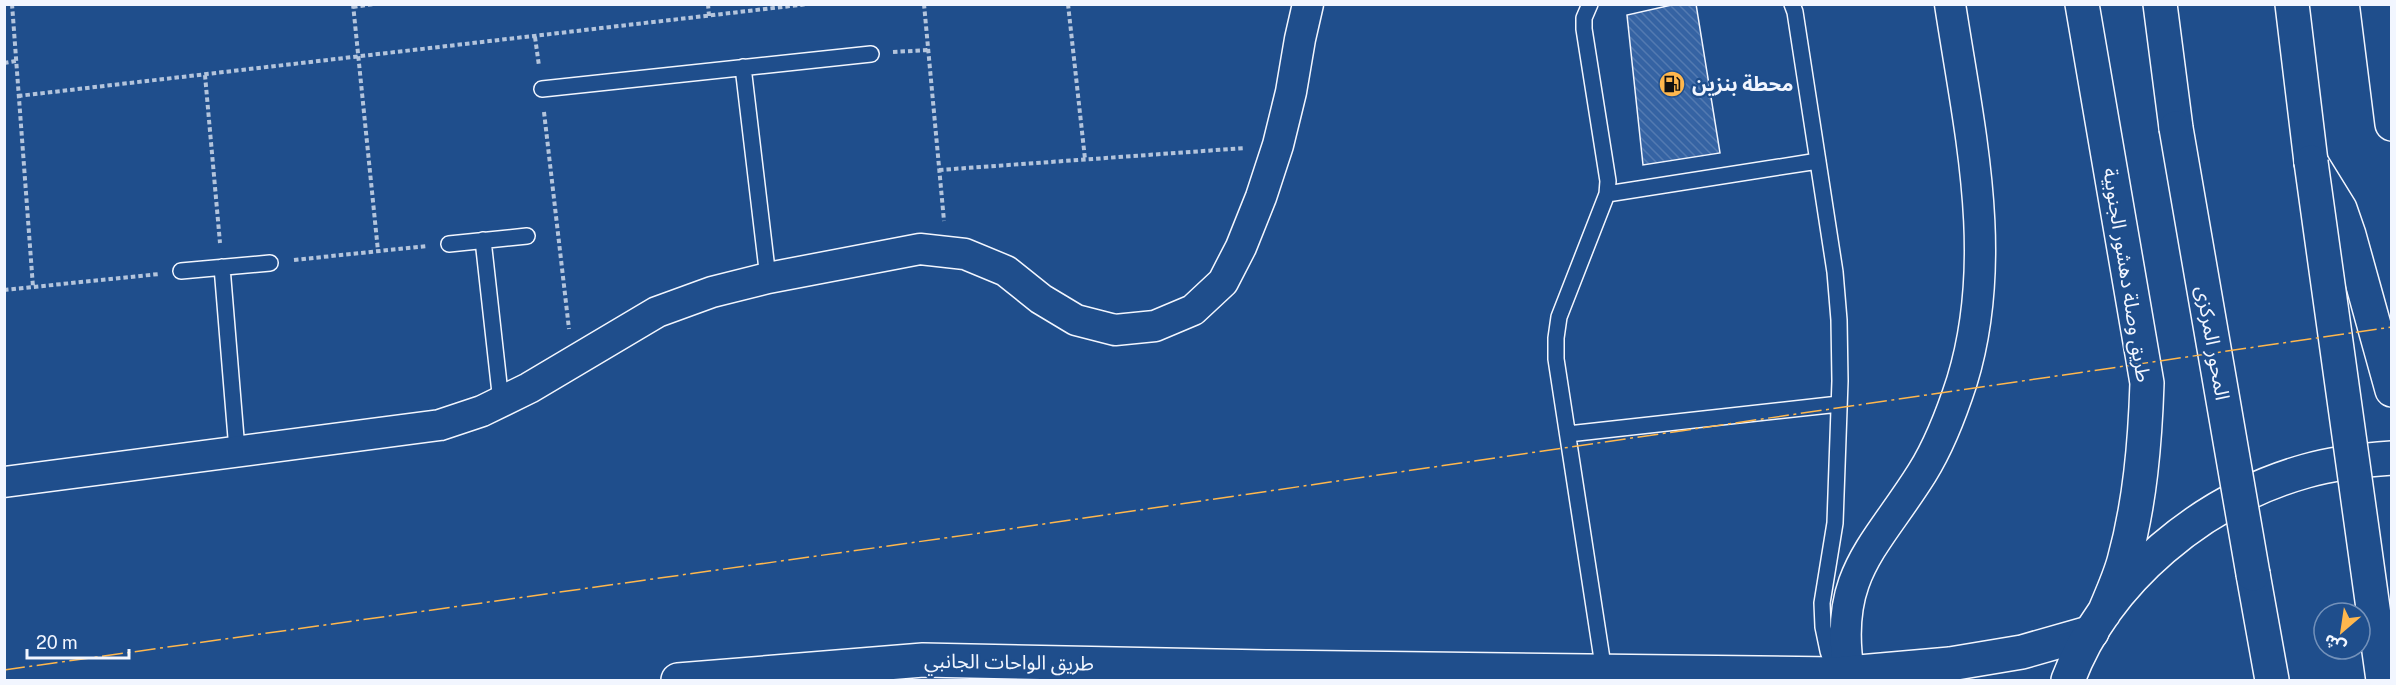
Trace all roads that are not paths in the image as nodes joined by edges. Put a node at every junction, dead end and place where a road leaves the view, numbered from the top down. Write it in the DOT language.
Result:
graph roads {
  1 [pos="1308,4"];
  2 [pos="1590,4"];
  3 [pos="1792,4"];
  4 [pos="1950,4"];
  5 [pos="2082,4"];
  6 [pos="2160,4"];
  7 [pos="2292,4"];
  8 [pos="2377,4"];
  9 [pos="871,54"];
  10 [pos="743,67"];
  11 [pos="542,89"];
  12 [pos="2391,124"];
  13 [pos="1818,160"];
  14 [pos="2311,162"];
  15 [pos="1607,194"];
  16 [pos="527,236"];
  17 [pos="483,240"];
  18 [pos="449,244"];
  19 [pos="270,262"];
  20 [pos="222,267"];
  21 [pos="181,272"];
  22 [pos="768,278"];
  23 [pos="2391,390"];
  24 [pos="501,402"];
  25 [pos="1839,404"];
  26 [pos="1568,434"];
  27 [pos="237,450"];
  28 [pos="2391,458"];
  29 [pos="4,482"];
  30 [pos="2098,623"];
  31 [pos="1604,672"];
  32 [pos="1842,674"];
  33 [pos="1505,676"];
  34 [pos="678,681"];
  35 [pos="2068,681"];
  36 [pos="2272,681"];
  37 [pos="2383,681"];
  1 -- 22 [label="street"];
  2 -- 15 [label="lane"];
  3 -- 13 [label="lane"];
  4 -- 32 [label="street"];
  5 -- 30 [label="main road, طريق وصلة دهشور الجنوبية"];
  6 -- 36 [label="main road, المحور المركزى, bridge"];
  7 -- 14 [label="main road"];
  8 -- 12 [label="main road"];
  9 -- 10 [label="lane"];
  10 -- 11 [label="lane"];
  10 -- 22 [label="lane"];
  13 -- 15 [label="lane"];
  13 -- 25 [label="lane"];
  14 -- 23 [label="main road"];
  14 -- 37 [label="main road, bridge"];
  15 -- 26 [label="lane"];
  16 -- 17 [label="lane"];
  17 -- 18 [label="lane"];
  17 -- 24 [label="lane"];
  19 -- 20 [label="lane"];
  20 -- 21 [label="lane"];
  20 -- 27 [label="lane"];
  22 -- 24 [label="street"];
  24 -- 27 [label="street"];
  25 -- 26 [label="lane"];
  25 -- 32 [label="lane"];
  26 -- 31 [label="lane"];
  27 -- 29 [label="street"];
  28 -- 30 [label="main road"];
  30 -- 32 [label="main road, طريق الواحات الجانبي"];
  30 -- 35 [label="main road"];
  31 -- 32 [label="main road, طريق الواحات الجانبي"];
  31 -- 33 [label="main road, طريق الواحات الجانبي"];
  33 -- 34 [label="main road, طريق الواحات الجانبي"];
}
